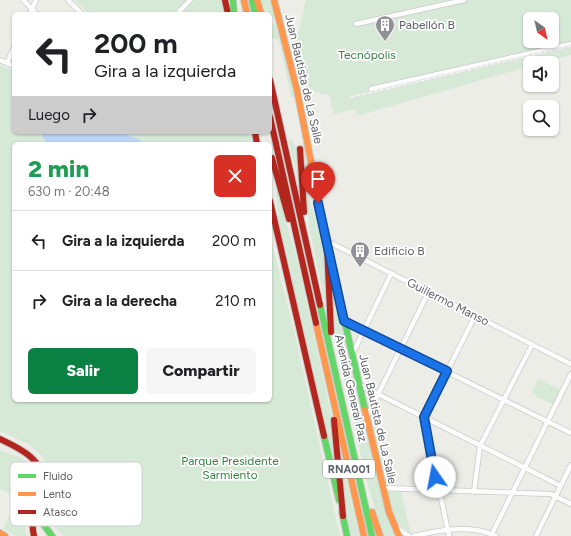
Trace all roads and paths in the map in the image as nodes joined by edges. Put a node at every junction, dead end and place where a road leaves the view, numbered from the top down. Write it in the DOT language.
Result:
graph roads {
  1 [pos="23,0"];
  2 [pos="36,0"];
  3 [pos="68,0"];
  4 [pos="190,0"];
  5 [pos="225,0"];
  6 [pos="233,0"];
  7 [pos="244,0"];
  8 [pos="252,0"];
  9 [pos="257,0"];
  10 [pos="274,0"];
  11 [pos="464,0"];
  12 [pos="32,9"];
  13 [pos="31,12"];
  14 [pos="35,12"];
  15 [pos="80,12"];
  16 [pos="179,12"];
  17 [pos="228,12"];
  18 [pos="234,12"];
  19 [pos="247,12"];
  20 [pos="255,12"];
  21 [pos="260,12"];
  22 [pos="356,24"];
  23 [pos="571,44"];
  24 [pos="12,52"];
  25 [pos="0,60"];
  26 [pos="7,63"];
  27 [pos="12,65"];
  28 [pos="272,89"];
  29 [pos="370,89"];
  30 [pos="272,126"];
  31 [pos="300,149"];
  32 [pos="272,158"];
  33 [pos="272,210"];
  34 [pos="305,235"];
  35 [pos="298,240"];
  36 [pos="325,240"];
  37 [pos="327,247"];
  38 [pos="391,274"];
  39 [pos="428,293"];
  40 [pos="475,316"];
  41 [pos="344,321"];
  42 [pos="364,330"];
  43 [pos="532,344"];
  44 [pos="400,348"];
  45 [pos="352,355"];
  46 [pos="334,362"];
  47 [pos="571,364"];
  48 [pos="447,371"];
  49 [pos="571,374"];
  50 [pos="358,384"];
  51 [pos="378,393"];
  52 [pos="504,400"];
  53 [pos="334,401"];
  54 [pos="424,417"];
  55 [pos="366,418"];
  56 [pos="547,421"];
  57 [pos="571,433"];
  58 [pos="0,439"];
  59 [pos="480,446"];
  60 [pos="37,462"];
  61 [pos="571,466"];
  62 [pos="524,468"];
  63 [pos="359,475"];
  64 [pos="561,486"];
  65 [pos="383,488"];
  66 [pos="438,490"];
  67 [pos="474,492"];
  68 [pos="511,493"];
  69 [pos="556,496"];
  70 [pos="571,504"];
  71 [pos="343,516"];
  72 [pos="394,525"];
  73 [pos="32,526"];
  74 [pos="44,526"];
  75 [pos="447,529"];
  76 [pos="0,533"];
  77 [pos="493,535"];
  78 [pos="5,536"];
  79 [pos="34,536"];
  80 [pos="52,536"];
  81 [pos="347,536"];
  82 [pos="364,536"];
  83 [pos="372,536"];
  84 [pos="380,536"];
  85 [pos="399,536"];
  86 [pos="409,536"];
  87 [pos="414,536"];
  88 [pos="449,536"];
  89 [pos="536,536"];
  1 -- 12 [label="street"];
  2 -- 12 [label="street"];
  3 -- 15 [label="street"];
  4 -- 16 [label="street"];
  5 -- 17 [label="main road"];
  6 -- 18 [label="main road"];
  7 -- 19 [label="main road"];
  8 -- 20 [label="main road"];
  9 -- 21 [label="main road"];
  10 -- 36 [label="main road, Juan Bautista de La Salle"];
  11 -- 22 [label="street"];
  12 -- 13 [label="street"];
  12 -- 14 [label="street"];
  23 -- 29 [label="street"];
  24 -- 26 [label="street"];
  25 -- 26 [label="street"];
  26 -- 27 [label="street"];
  28 -- 34 [label="main road, Avenida General Paz / RNA001"];
  30 -- 35 [label="main road, Avenida General Paz / RNA001"];
  31 -- 34 [label="main road"];
  32 -- 35 [label="main road"];
  33 -- 71 [label="main road"];
  34 -- 46 [label="main road, Avenida General Paz / RNA001"];
  35 -- 53 [label="main road, Avenida General Paz / RNA001"];
  36 -- 37 [label="main road, Juan Bautista de La Salle"];
  36 -- 38 [label="street, Guillermo Manso"];
  37 -- 41 [label="main road, Juan Bautista de La Salle"];
  37 -- 46 [label="main road"];
  38 -- 39 [label="street, Guillermo Manso"];
  38 -- 42 [label="street"];
  39 -- 40 [label="street, Guillermo Manso"];
  39 -- 44 [label="street"];
  40 -- 43 [label="street, Guillermo Manso"];
  40 -- 48 [label="street"];
  41 -- 42 [label="street"];
  41 -- 45 [label="main road, Juan Bautista de La Salle"];
  42 -- 44 [label="street"];
  42 -- 45 [label="street"];
  43 -- 47 [label="street, Guillermo Manso"];
  43 -- 52 [label="street"];
  44 -- 48 [label="street"];
  44 -- 51 [label="street"];
  45 -- 50 [label="main road, Juan Bautista de La Salle"];
  46 -- 63 [label="main road, Avenida General Paz / RNA001"];
  48 -- 52 [label="street"];
  48 -- 54 [label="street"];
  49 -- 56 [label="street"];
  50 -- 51 [label="street"];
  50 -- 55 [label="main road, Juan Bautista de La Salle"];
  51 -- 54 [label="street"];
  51 -- 55 [label="street"];
  52 -- 56 [label="street"];
  52 -- 59 [label="street"];
  53 -- 71 [label="main road"];
  53 -- 82 [label="main road, Avenida General Paz / RNA001"];
  54 -- 59 [label="street"];
  54 -- 66 [label="street"];
  55 -- 65 [label="main road, Juan Bautista de La Salle"];
  56 -- 57 [label="street"];
  56 -- 62 [label="street"];
  58 -- 60 [label="main road"];
  59 -- 62 [label="street"];
  59 -- 67 [label="street"];
  61 -- 64 [label="street"];
  62 -- 64 [label="street"];
  62 -- 68 [label="street"];
  63 -- 83 [label="main road, Avenida General Paz / RNA001"];
  63 -- 84 [label="main road"];
  64 -- 69 [label="street"];
  65 -- 66 [label="street"];
  65 -- 72 [label="main road, Juan Bautista de La Salle"];
  66 -- 67 [label="street"];
  66 -- 75 [label="street"];
  67 -- 68 [label="street"];
  68 -- 69 [label="street"];
  68 -- 77 [label="street"];
  69 -- 70 [label="street"];
  69 -- 89 [label="street"];
  71 -- 81 [label="main road"];
  72 -- 85 [label="main road, Juan Bautista de La Salle"];
  72 -- 86 [label="street"];
  73 -- 79 [label="main road"];
  74 -- 80 [label="main road"];
  75 -- 77 [label="street"];
  75 -- 87 [label="street"];
  75 -- 88 [label="street"];
  76 -- 78 [label="main road"];
}
